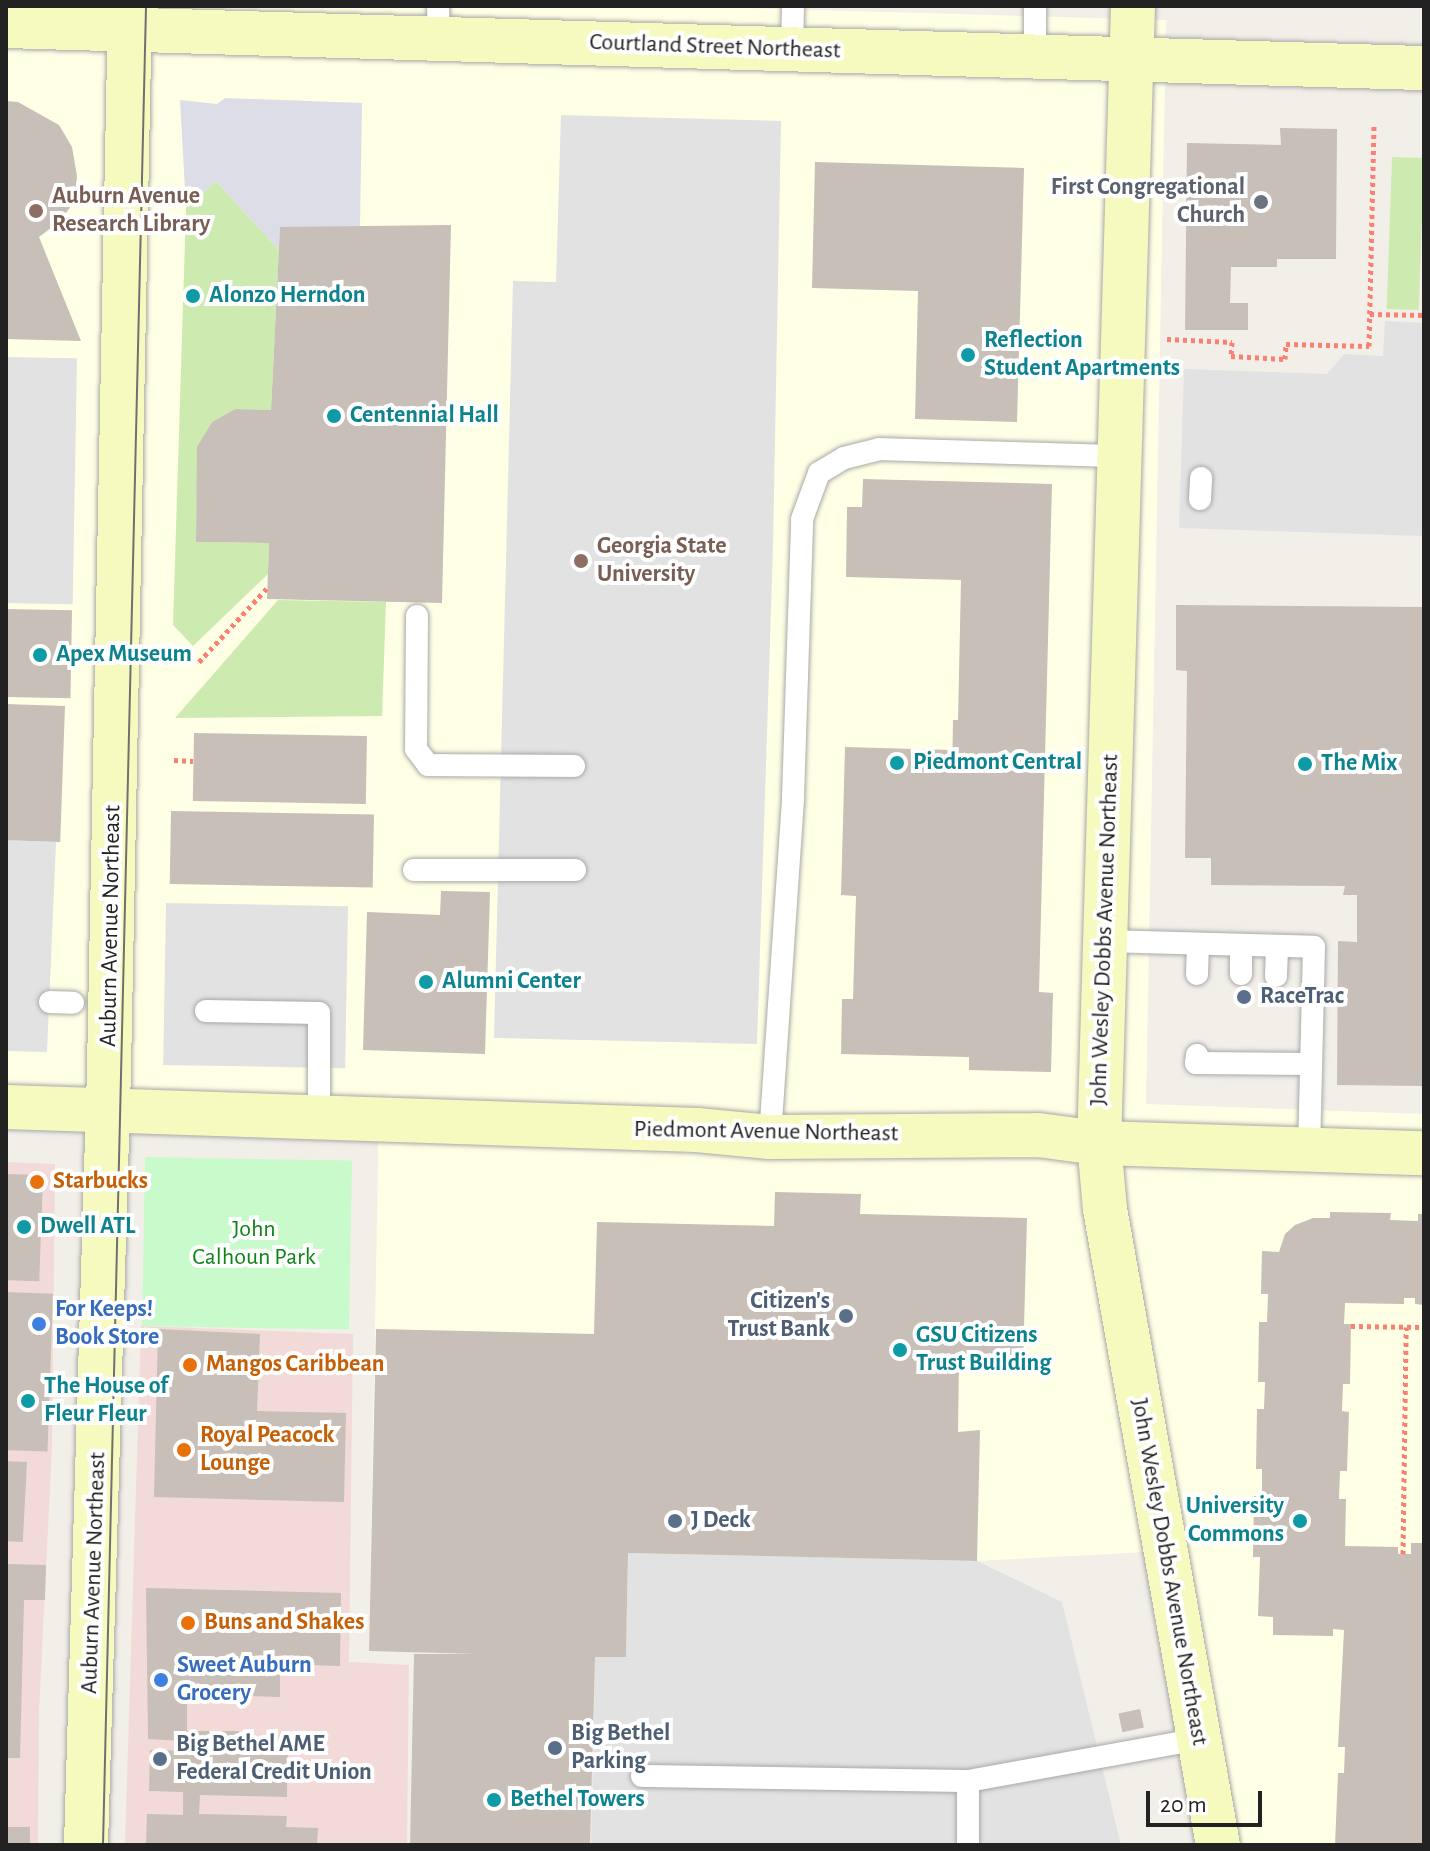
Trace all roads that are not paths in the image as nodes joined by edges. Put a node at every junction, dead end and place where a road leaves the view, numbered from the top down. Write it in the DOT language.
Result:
graph roads {
  1 [pos="270,6"];
  2 [pos="793,6"];
  3 [pos="1035,6"];
  4 [pos="1133,6"];
  5 [pos="129,18"];
  6 [pos="438,23"];
  7 [pos="6,26"];
  8 [pos="313,35"];
  9 [pos="792,50"];
  10 [pos="1035,57"];
  11 [pos="1132,60"];
  12 [pos="1424,68"];
  13 [pos="1120,456"];
  14 [pos="417,616"];
  15 [pos="574,766"];
  16 [pos="414,870"];
  17 [pos="575,870"];
  18 [pos="1105,941"];
  19 [pos="1198,944"];
  20 [pos="1241,945"];
  21 [pos="1277,946"];
  22 [pos="1197,974"];
  23 [pos="1241,974"];
  24 [pos="1276,976"];
  25 [pos="50,1002"];
  26 [pos="73,1003"];
  27 [pos="206,1011"];
  28 [pos="1197,1055"];
  29 [pos="1311,1064"];
  30 [pos="6,1107"];
  31 [pos="107,1111"];
  32 [pos="319,1119"];
  33 [pos="770,1137"];
  34 [pos="1099,1143"];
  35 [pos="1309,1150"];
  36 [pos="1424,1153"];
  37 [pos="1199,1739"];
  38 [pos="642,1776"];
  39 [pos="968,1781"];
  40 [pos="86,1845"];
  41 [pos="968,1845"];
  42 [pos="1218,1845"];
  1 -- 8 [label="street"];
  2 -- 9 [label="lane"];
  3 -- 10 [label="lane"];
  4 -- 11 [label="street, John Wesley Dobbs Avenue Northeast"];
  5 -- 7 [label="street, Courtland Street Northeast"];
  5 -- 8 [label="street, Courtland Street Northeast"];
  5 -- 31 [label="street, Auburn Avenue Northeast"];
  6 -- 8 [label="street, Courtland Street Northeast"];
  6 -- 9 [label="street, Courtland Street Northeast"];
  9 -- 10 [label="street, Courtland Street Northeast"];
  10 -- 11 [label="street, Courtland Street Northeast"];
  11 -- 12 [label="street, Courtland Street Northeast"];
  11 -- 13 [label="street, John Wesley Dobbs Avenue Northeast"];
  13 -- 18 [label="street, John Wesley Dobbs Avenue Northeast"];
  13 -- 33 [label="lane"];
  14 -- 15 [label="lane"];
  16 -- 17 [label="lane"];
  18 -- 19 [label="lane"];
  18 -- 34 [label="street, John Wesley Dobbs Avenue Northeast"];
  19 -- 20 [label="lane"];
  19 -- 22 [label="lane"];
  20 -- 21 [label="lane"];
  20 -- 23 [label="lane"];
  21 -- 24 [label="lane"];
  21 -- 29 [label="lane"];
  25 -- 26 [label="lane"];
  27 -- 32 [label="lane"];
  28 -- 29 [label="lane"];
  29 -- 35 [label="lane"];
  30 -- 31 [label="street, Piedmont Avenue Northeast"];
  31 -- 32 [label="street, Piedmont Avenue Northeast"];
  31 -- 40 [label="street, Auburn Avenue Northeast"];
  32 -- 33 [label="street, Piedmont Avenue Northeast"];
  33 -- 34 [label="street, Piedmont Avenue Northeast"];
  34 -- 35 [label="street, Piedmont Avenue Northeast"];
  34 -- 37 [label="street, John Wesley Dobbs Avenue Northeast"];
  35 -- 36 [label="street, Piedmont Avenue Northeast"];
  37 -- 39 [label="lane"];
  37 -- 42 [label="street, John Wesley Dobbs Avenue Northeast"];
  38 -- 39 [label="lane"];
  39 -- 41 [label="lane"];
}
